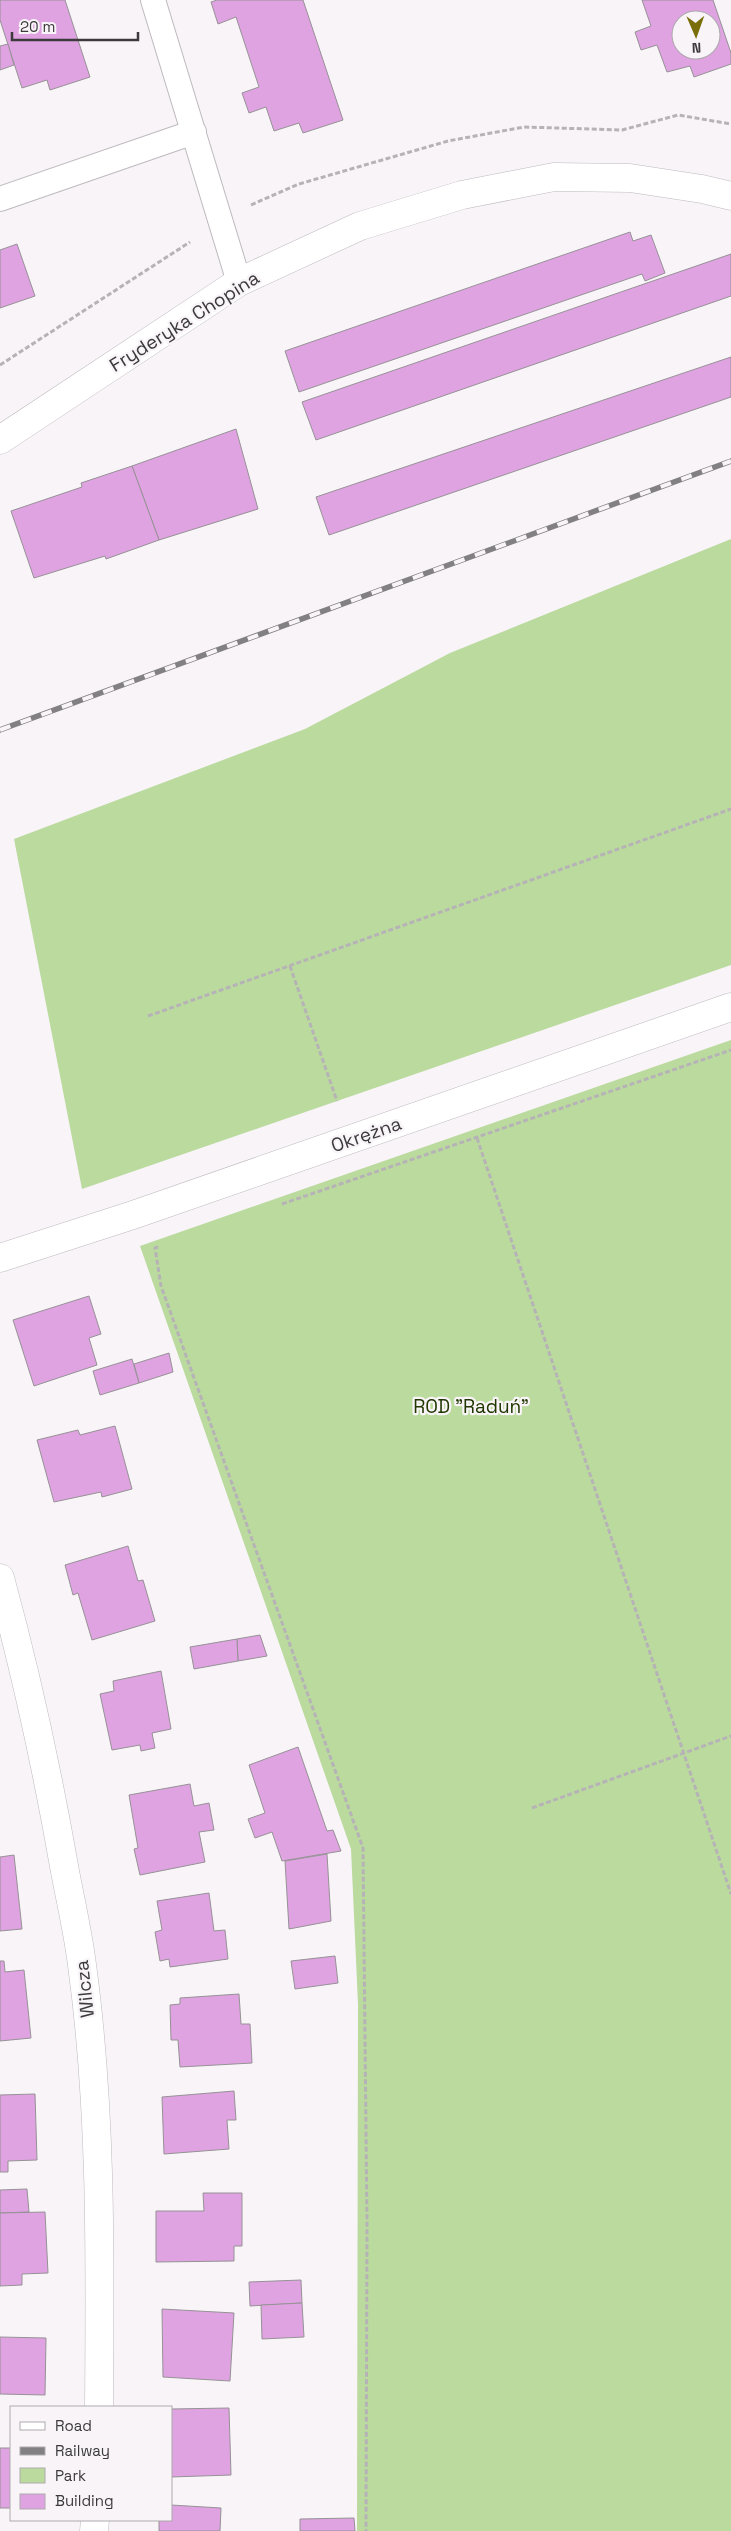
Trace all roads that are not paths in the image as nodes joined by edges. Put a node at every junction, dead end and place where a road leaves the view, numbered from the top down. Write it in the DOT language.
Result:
graph roads {
  1 [pos="153,0"];
  2 [pos="194,132"];
  3 [pos="731,196"];
  4 [pos="0,199"];
  5 [pos="239,282"];
  6 [pos="0,440"];
  7 [pos="731,1007"];
  8 [pos="0,1258"];
  9 [pos="0,1578"];
  10 [pos="98,2406"];
  1 -- 2 [label="lane"];
  2 -- 4 [label="lane"];
  2 -- 5 [label="lane"];
  3 -- 5 [label="street, Fryderyka Chopina"];
  5 -- 6 [label="street, Fryderyka Chopina"];
  7 -- 8 [label="street, Okrężna"];
  9 -- 10 [label="street, Wilcza"];
}
